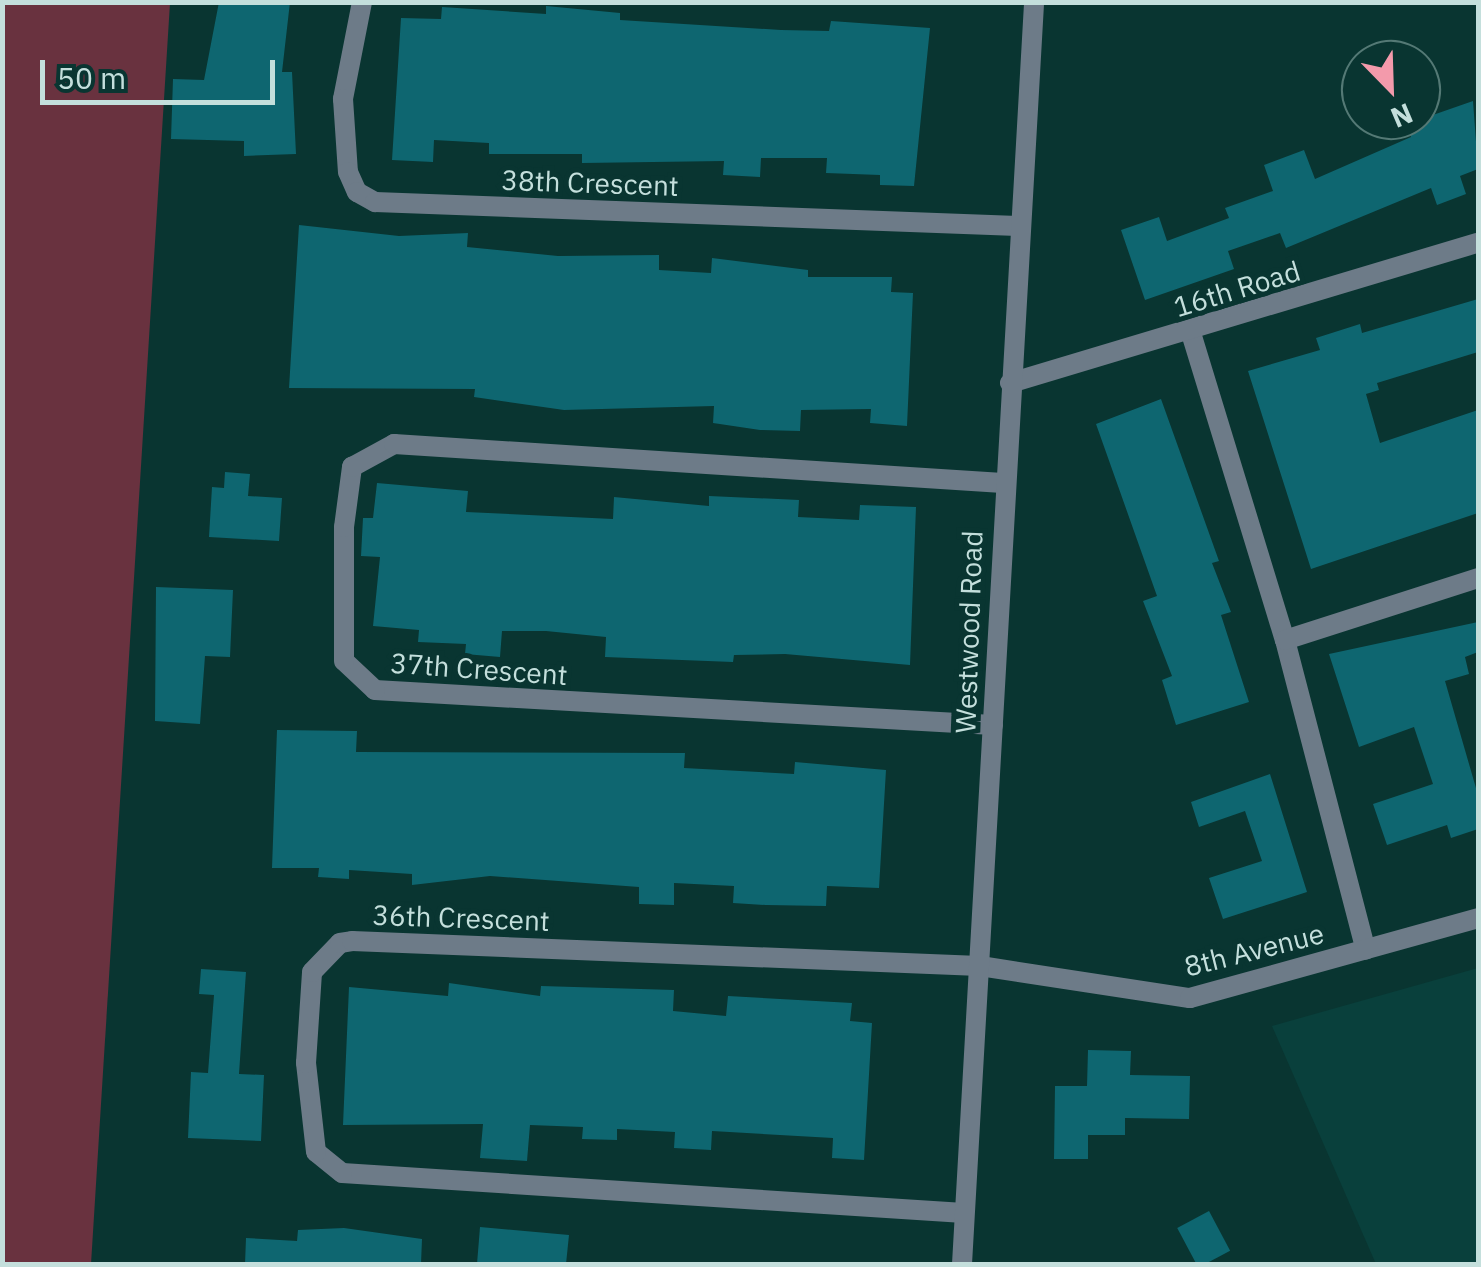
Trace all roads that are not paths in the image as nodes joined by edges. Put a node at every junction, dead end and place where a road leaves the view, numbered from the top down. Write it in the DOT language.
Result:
graph roads {
  1 [pos="362,2"];
  2 [pos="1034,2"];
  3 [pos="1018,226"];
  4 [pos="1478,243"];
  5 [pos="1191,333"];
  6 [pos="1010,383"];
  7 [pos="1002,483"];
  8 [pos="1478,578"];
  9 [pos="1285,640"];
  10 [pos="994,725"];
  11 [pos="1478,918"];
  12 [pos="1366,950"];
  13 [pos="980,966"];
  14 [pos="964,1213"];
  15 [pos="962,1264"];
  1 -- 3 [label="street, 38th Crescent"];
  2 -- 3 [label="street, Westwood Road"];
  3 -- 6 [label="street, Westwood Road"];
  4 -- 5 [label="street, 16th Road"];
  5 -- 6 [label="street, 16th Road"];
  5 -- 9 [label="street"];
  6 -- 7 [label="street, Westwood Road"];
  7 -- 10 [label="street, Westwood Road"];
  7 -- 10 [label="street, 37th Crescent"];
  8 -- 9 [label="street"];
  9 -- 12 [label="street"];
  10 -- 13 [label="street, Westwood Road"];
  11 -- 12 [label="street, 8th Avenue"];
  12 -- 13 [label="street, 8th Avenue"];
  13 -- 14 [label="street, Westwood Road"];
  13 -- 14 [label="street, 36th Crescent"];
  14 -- 15 [label="street, Westwood Road"];
}
